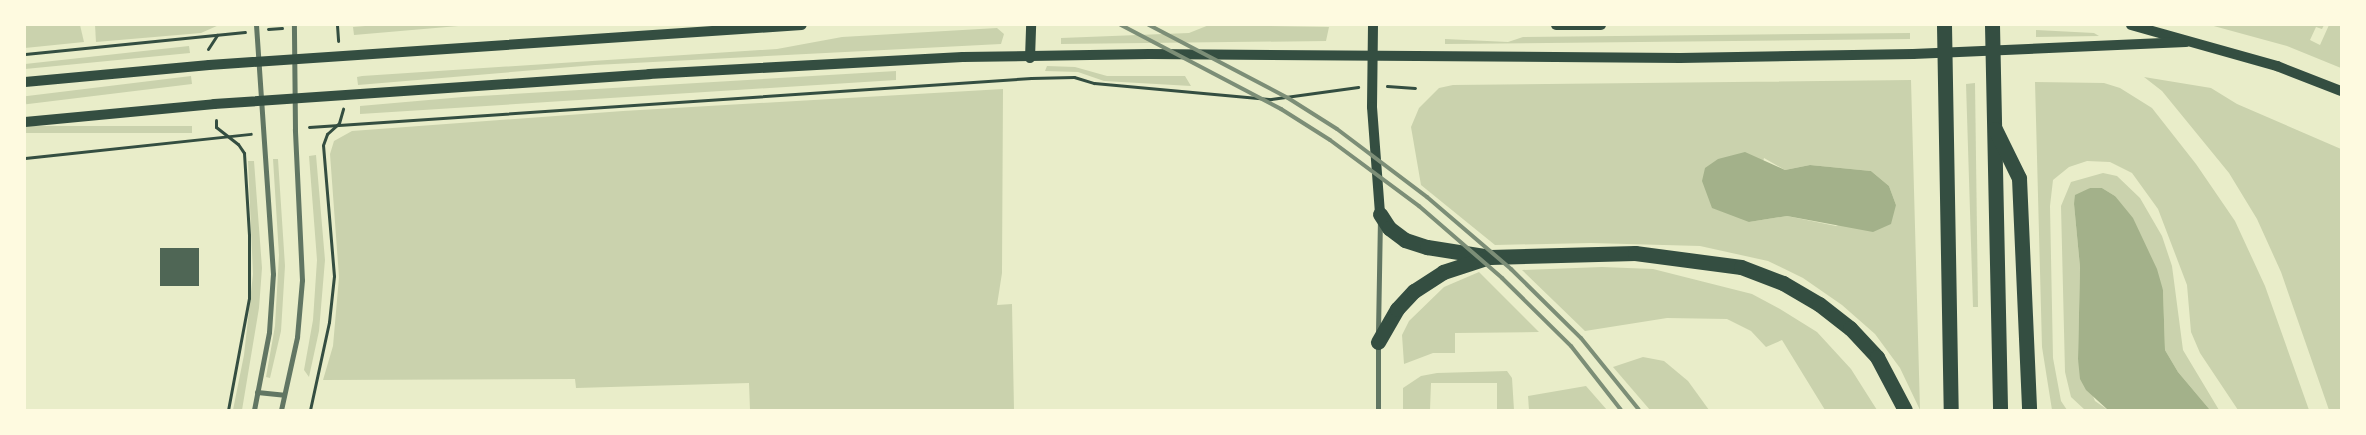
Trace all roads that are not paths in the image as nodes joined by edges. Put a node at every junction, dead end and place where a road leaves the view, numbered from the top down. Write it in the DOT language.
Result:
graph roads {
  1 [pos="256,25"];
  2 [pos="294,25"];
  3 [pos="802,25"];
  4 [pos="1031,25"];
  5 [pos="1373,25"];
  6 [pos="1556,25"];
  7 [pos="1601,25"];
  8 [pos="1944,25"];
  9 [pos="1992,25"];
  10 [pos="2130,25"];
  11 [pos="2186,42"];
  12 [pos="1372,55"];
  13 [pos="1030,58"];
  14 [pos="296,60"];
  15 [pos="258,62"];
  16 [pos="25,82"];
  17 [pos="2341,91"];
  18 [pos="295,99"];
  19 [pos="260,101"];
  20 [pos="25,122"];
  21 [pos="1993,123"];
  22 [pos="1380,214"];
  23 [pos="1490,257"];
  24 [pos="1378,342"];
  25 [pos="257,392"];
  26 [pos="284,395"];
  27 [pos="254,410"];
  28 [pos="281,410"];
  29 [pos="1378,410"];
  30 [pos="1905,410"];
  31 [pos="1952,410"];
  32 [pos="2000,410"];
  33 [pos="2030,410"];
  1 -- 15 [label="street"];
  2 -- 14 [label="street"];
  3 -- 14 [label="main road"];
  4 -- 13 [label="main road"];
  5 -- 12 [label="main road"];
  6 -- 7 [label="main road"];
  8 -- 31 [label="highway"];
  9 -- 21 [label="highway"];
  10 -- 11 [label="main road"];
  11 -- 12 [label="main road"];
  11 -- 17 [label="main road"];
  12 -- 13 [label="main road"];
  12 -- 22 [label="main road"];
  13 -- 18 [label="main road"];
  14 -- 15 [label="main road"];
  14 -- 18 [label="street"];
  15 -- 16 [label="main road"];
  15 -- 19 [label="street"];
  18 -- 19 [label="main road"];
  18 -- 26 [label="street"];
  19 -- 20 [label="main road"];
  19 -- 25 [label="street"];
  21 -- 32 [label="highway"];
  21 -- 33 [label="highway"];
  22 -- 23 [label="highway"];
  22 -- 24 [label="street"];
  23 -- 24 [label="highway"];
  23 -- 30 [label="highway"];
  24 -- 29 [label="street"];
  25 -- 26 [label="street"];
  25 -- 27 [label="street"];
  26 -- 28 [label="street"];
}
